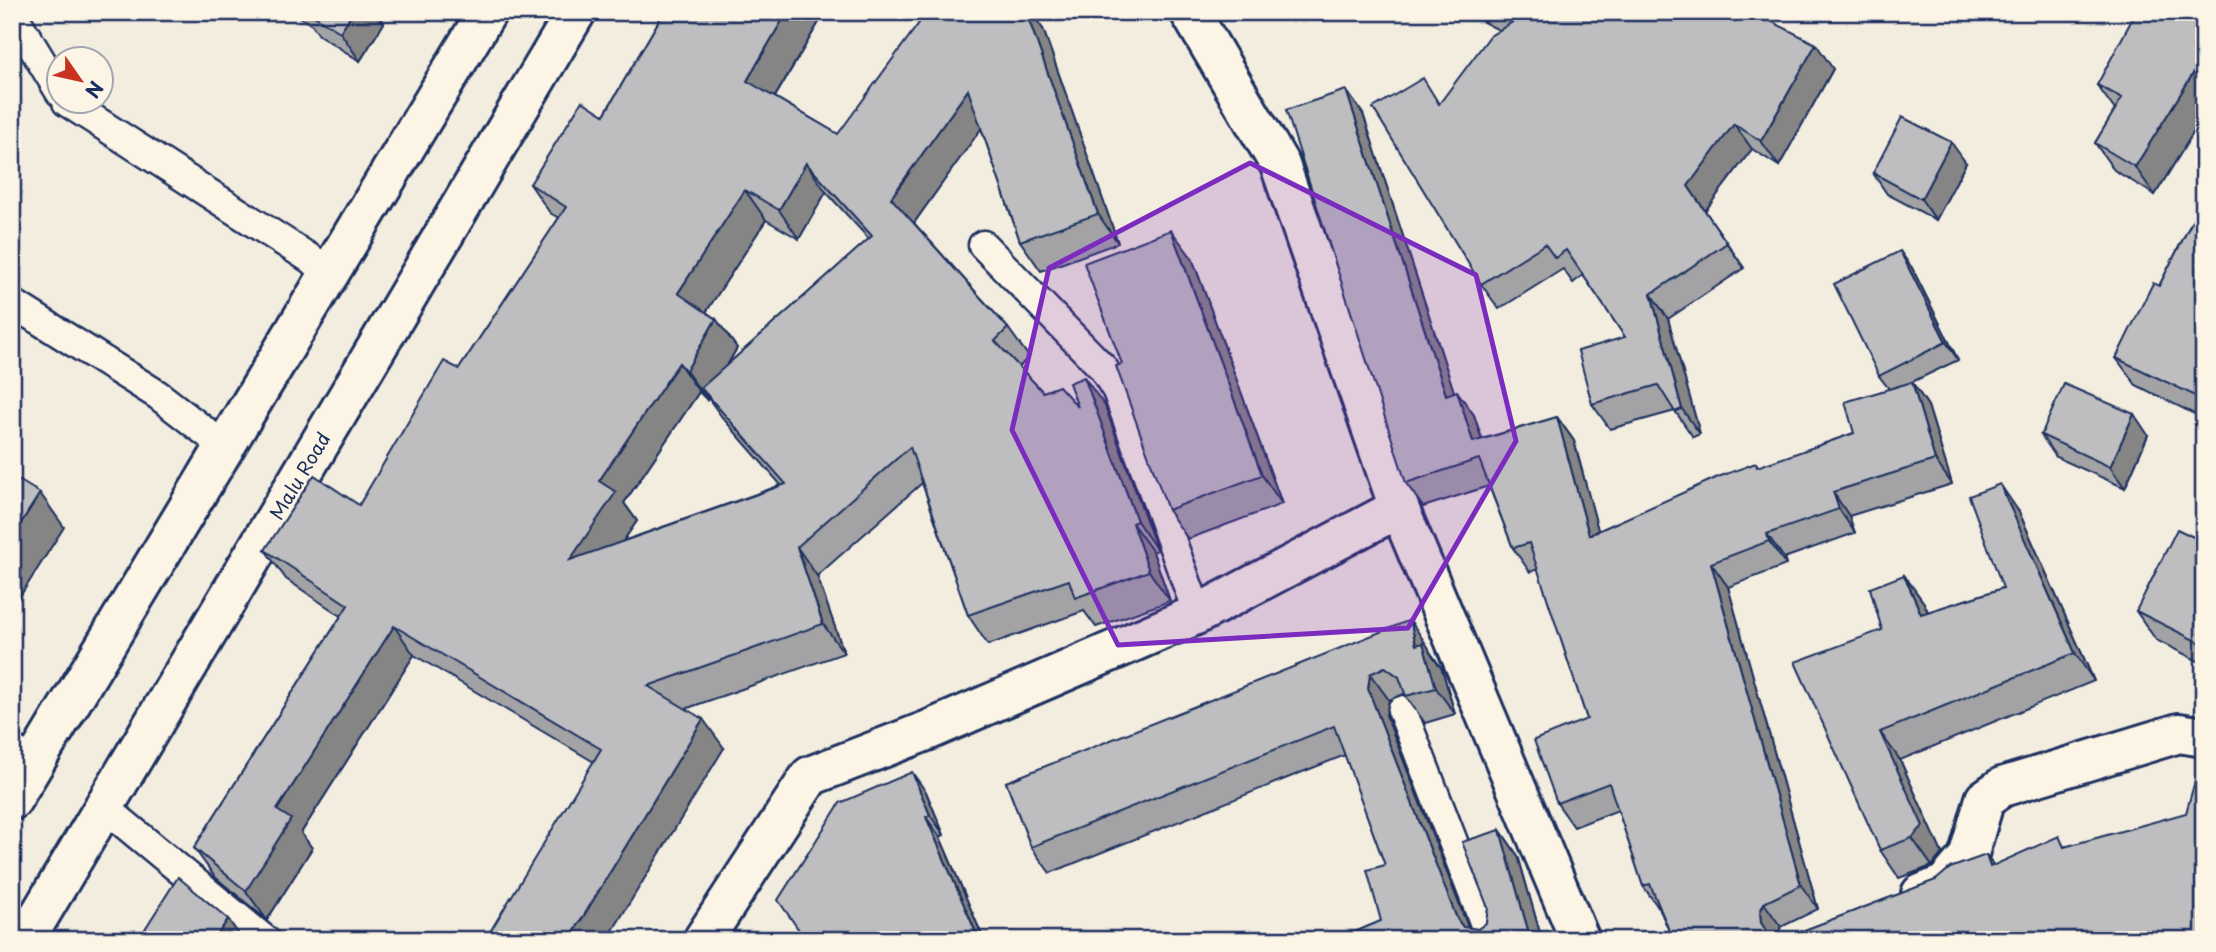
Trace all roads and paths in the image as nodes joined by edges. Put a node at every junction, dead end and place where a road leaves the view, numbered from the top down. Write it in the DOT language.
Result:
graph roads {
  1 [pos="487,12"];
  2 [pos="576,12"];
  3 [pos="1191,12"];
  4 [pos="12,13"];
  5 [pos="46,69"];
  6 [pos="88,116"];
  7 [pos="983,245"];
  8 [pos="331,272"];
  9 [pos="12,303"];
  10 [pos="225,447"];
  11 [pos="1399,508"];
  12 [pos="1198,614"];
  13 [pos="1402,710"];
  14 [pos="2204,737"];
  15 [pos="23,756"];
  16 [pos="12,800"];
  17 [pos="104,807"];
  18 [pos="1884,908"];
  19 [pos="25,940"];
  20 [pos="265,940"];
  21 [pos="703,940"];
  22 [pos="1491,940"];
  23 [pos="1580,940"];
  1 -- 8 [label="street"];
  2 -- 17 [label="street, Malu Road"];
  3 -- 11 [label="street"];
  4 -- 5 [label="lane"];
  6 -- 8 [label="lane"];
  7 -- 12 [label="lane"];
  8 -- 10 [label="street"];
  9 -- 10 [label="lane"];
  10 -- 15 [label="street"];
  11 -- 12 [label="street"];
  11 -- 23 [label="street"];
  12 -- 21 [label="street"];
  13 -- 22 [label="lane"];
  14 -- 18 [label="street"];
  15 -- 16 [label="street"];
  17 -- 19 [label="street, Malu Road"];
  17 -- 20 [label="lane"];
}
